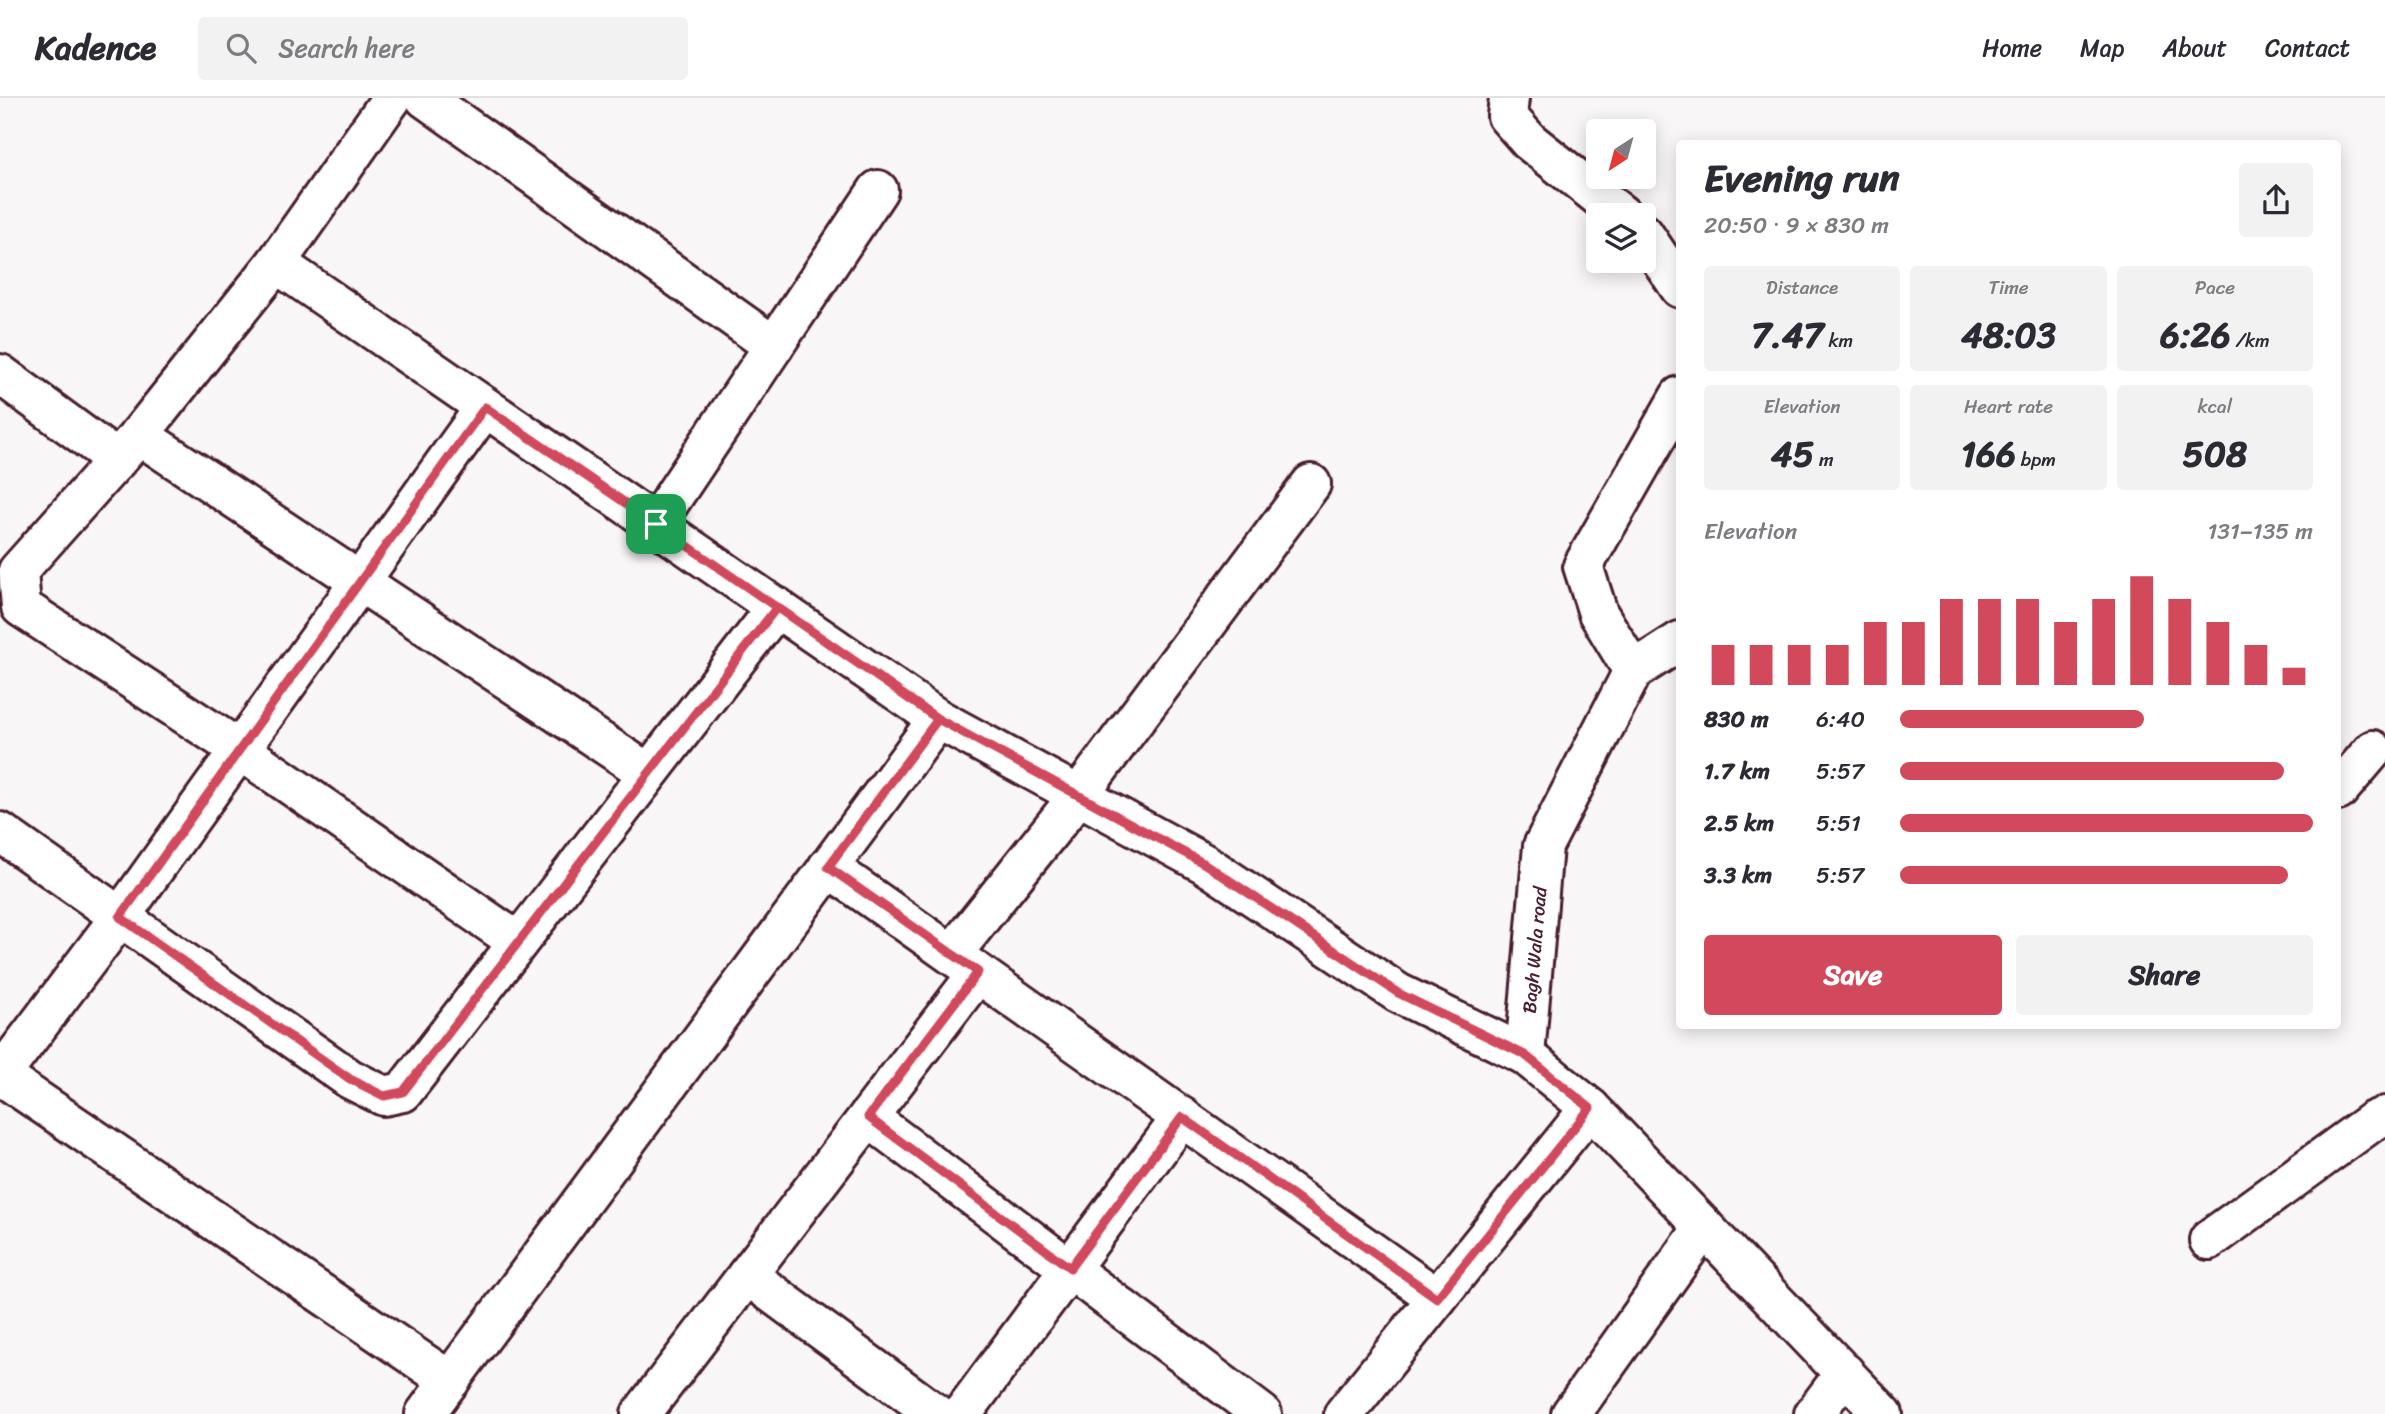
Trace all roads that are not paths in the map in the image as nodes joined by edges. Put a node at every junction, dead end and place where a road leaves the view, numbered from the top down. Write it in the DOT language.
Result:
graph roads {
  1 [pos="392,98"];
  2 [pos="425,98"];
  3 [pos="1509,98"];
  4 [pos="878,190"];
  5 [pos="1607,203"];
  6 [pos="1656,252"];
  7 [pos="276,263"];
  8 [pos="1676,282"];
  9 [pos="774,346"];
  10 [pos="0,374"];
  11 [pos="1676,403"];
  12 [pos="485,407"];
  13 [pos="128,447"];
  14 [pos="1311,484"];
  15 [pos="656,524"];
  16 [pos="359,583"];
  17 [pos="777,607"];
  18 [pos="1676,644"];
  19 [pos="1633,671"];
  20 [pos="938,719"];
  21 [pos="240,750"];
  22 [pos="2373,750"];
  23 [pos="648,773"];
  24 [pos="2341,787"];
  25 [pos="1079,795"];
  26 [pos="0,832"];
  27 [pos="828,867"];
  28 [pos="120,917"];
  29 [pos="518,942"];
  30 [pos="965,963"];
  31 [pos="1525,1055"];
  32 [pos="0,1075"];
  33 [pos="1590,1108"];
  34 [pos="2385,1116"];
  35 [pos="868,1117"];
  36 [pos="1182,1117"];
  37 [pos="1704,1227"];
  38 [pos="2209,1240"];
  39 [pos="1070,1268"];
  40 [pos="747,1275"];
  41 [pos="1437,1298"];
  42 [pos="1845,1373"];
  43 [pos="450,1381"];
  44 [pos="425,1414"];
  45 [pos="641,1414"];
  46 [pos="936,1414"];
  47 [pos="962,1414"];
  48 [pos="1262,1414"];
  49 [pos="1344,1414"];
  50 [pos="1571,1414"];
  51 [pos="1814,1414"];
  52 [pos="1883,1414"];
  1 -- 7 [label="street"];
  2 -- 9 [label="street"];
  3 -- 5 [label="street"];
  4 -- 9 [label="street"];
  6 -- 8 [label="street"];
  7 -- 12 [label="street"];
  7 -- 13 [label="street"];
  9 -- 15 [label="street"];
  10 -- 13 [label="street"];
  11 -- 19 [label="street"];
  12 -- 15 [label="street"];
  12 -- 16 [label="street"];
  13 -- 16 [label="street"];
  13 -- 21 [label="street"];
  14 -- 25 [label="street"];
  15 -- 17 [label="street"];
  16 -- 21 [label="street"];
  16 -- 23 [label="street"];
  17 -- 20 [label="street"];
  17 -- 23 [label="street"];
  18 -- 19 [label="street"];
  19 -- 31 [label="street, Bagh Wala road"];
  20 -- 25 [label="street"];
  20 -- 27 [label="street"];
  21 -- 28 [label="street"];
  21 -- 29 [label="street"];
  22 -- 24 [label="street"];
  23 -- 29 [label="street"];
  25 -- 30 [label="street"];
  25 -- 31 [label="street"];
  26 -- 28 [label="street"];
  27 -- 30 [label="street"];
  27 -- 43 [label="street"];
  28 -- 29 [label="street"];
  28 -- 32 [label="street"];
  30 -- 35 [label="street"];
  30 -- 36 [label="street"];
  31 -- 33 [label="street"];
  32 -- 43 [label="street"];
  33 -- 37 [label="street"];
  33 -- 41 [label="street"];
  34 -- 38 [label="street"];
  35 -- 39 [label="street"];
  35 -- 40 [label="street"];
  36 -- 39 [label="street"];
  36 -- 41 [label="street"];
  37 -- 42 [label="street"];
  37 -- 50 [label="street"];
  39 -- 47 [label="street"];
  39 -- 48 [label="street"];
  40 -- 45 [label="street"];
  40 -- 46 [label="street"];
  41 -- 49 [label="street"];
  42 -- 51 [label="street"];
  42 -- 52 [label="street"];
  43 -- 44 [label="street"];
}
